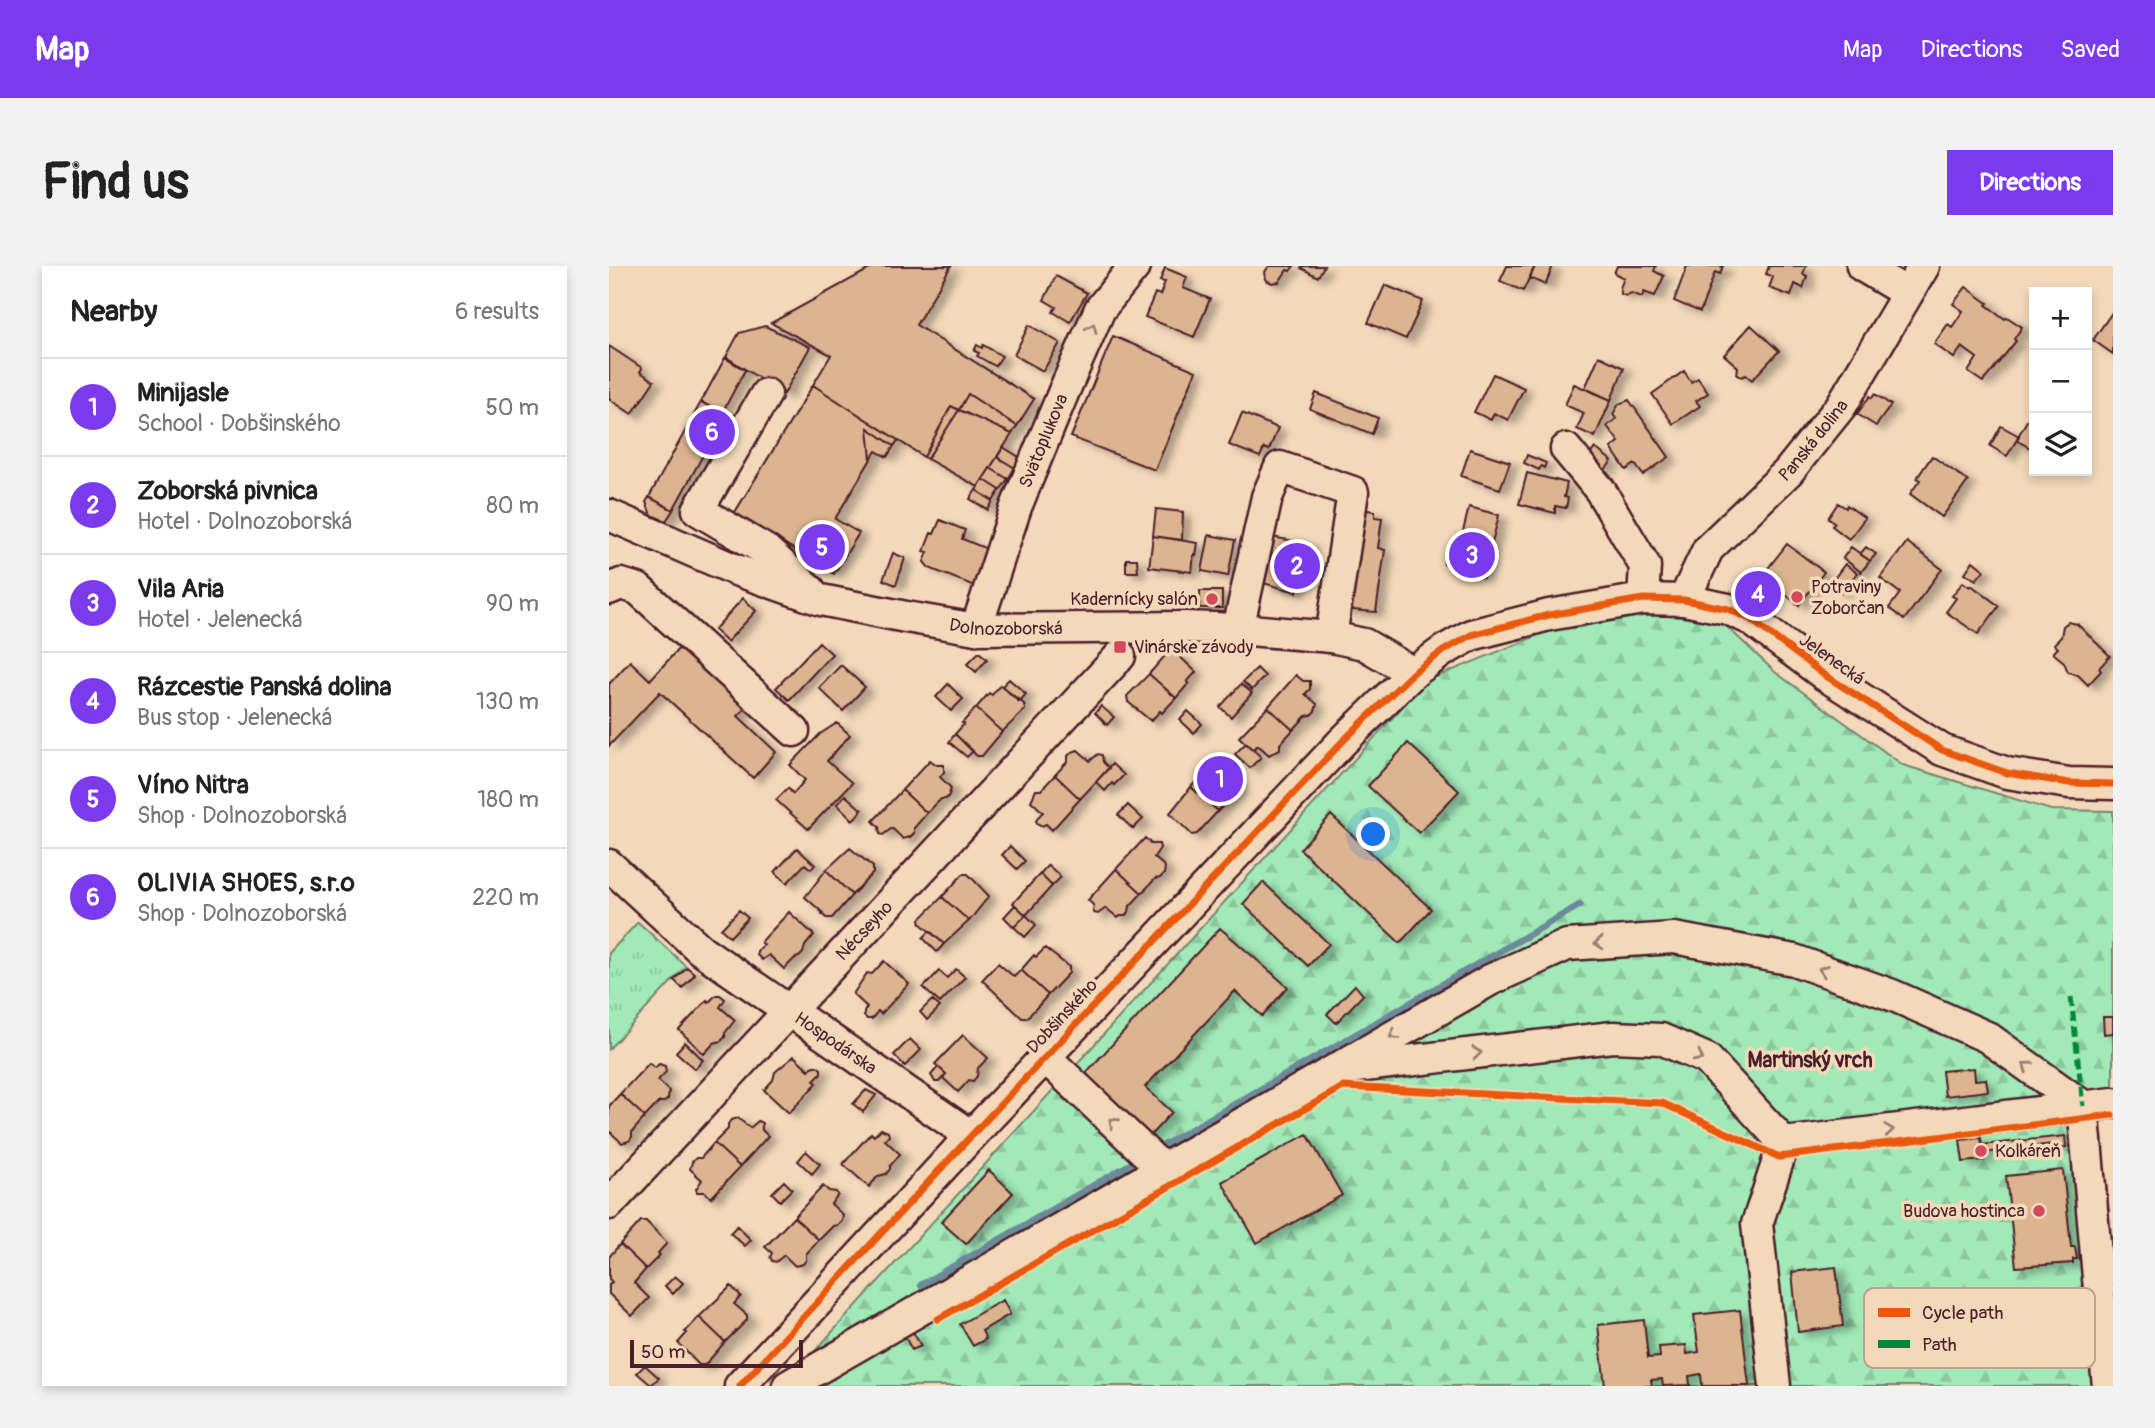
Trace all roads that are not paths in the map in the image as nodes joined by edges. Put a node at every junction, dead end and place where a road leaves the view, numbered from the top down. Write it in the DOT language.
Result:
graph roads {
  1 [pos="1135,266"];
  2 [pos="1862,266"];
  3 [pos="1924,266"];
  4 [pos="1907,292"];
  5 [pos="766,394"];
  6 [pos="1566,449"];
  7 [pos="609,515"];
  8 [pos="609,589"];
  9 [pos="1643,599"];
  10 [pos="821,600"];
  11 [pos="1685,600"];
  12 [pos="976,629"];
  13 [pos="1238,629"];
  14 [pos="1331,637"];
  15 [pos="1120,656"];
  16 [pos="1413,673"];
  17 [pos="794,731"];
  18 [pos="2113,784"];
  19 [pos="609,864"];
  20 [pos="790,1010"];
  21 [pos="1045,1057"];
  22 [pos="1336,1069"];
  23 [pos="2113,1103"];
  24 [pos="2083,1107"];
  25 [pos="971,1136"];
  26 [pos="1784,1143"];
  27 [pos="1163,1169"];
  28 [pos="609,1204"];
  29 [pos="2108,1335"];
  30 [pos="741,1386"];
  31 [pos="788,1386"];
  32 [pos="1775,1386"];
  33 [pos="2108,1386"];
  12 -- 1 [label="street, Svätoplukova, one-way"];
  2 -- 4 [label="street"];
  3 -- 4 [label="street, Panská dolina"];
  4 -- 11 [label="street, Panská dolina"];
  5 -- 10 [label="street"];
  6 -- 9 [label="street"];
  7 -- 10 [label="street, Dolnozoborská"];
  8 -- 17 [label="street"];
  9 -- 11 [label="street, Jelenecká"];
  9 -- 16 [label="street, Jelenecká"];
  10 -- 12 [label="street, Dolnozoborská"];
  11 -- 18 [label="street, Jelenecká"];
  12 -- 13 [label="street, Dolnozoborská"];
  13 -- 14 [label="street, Dolnozoborská"];
  13 -- 14 [label="street"];
  14 -- 16 [label="street, Dolnozoborská"];
  15 -- 20 [label="street, Nécseyho"];
  16 -- 21 [label="street, Dobšinského"];
  19 -- 20 [label="street, Hospodárska"];
  20 -- 25 [label="street, Hospodárska"];
  20 -- 28 [label="street, Nécseyho"];
  21 -- 25 [label="street, Dobšinského"];
  27 -- 21 [label="street, one-way"];
  24 -- 22 [label="street, one-way"];
  22 -- 26 [label="street, one-way"];
  22 -- 27 [label="street"];
  23 -- 24 [label="street"];
  26 -- 24 [label="street, one-way"];
  24 -- 29 [label="street"];
  25 -- 30 [label="street, Dobšinského"];
  26 -- 32 [label="street"];
  27 -- 31 [label="street"];
  29 -- 33 [label="street"];
}
